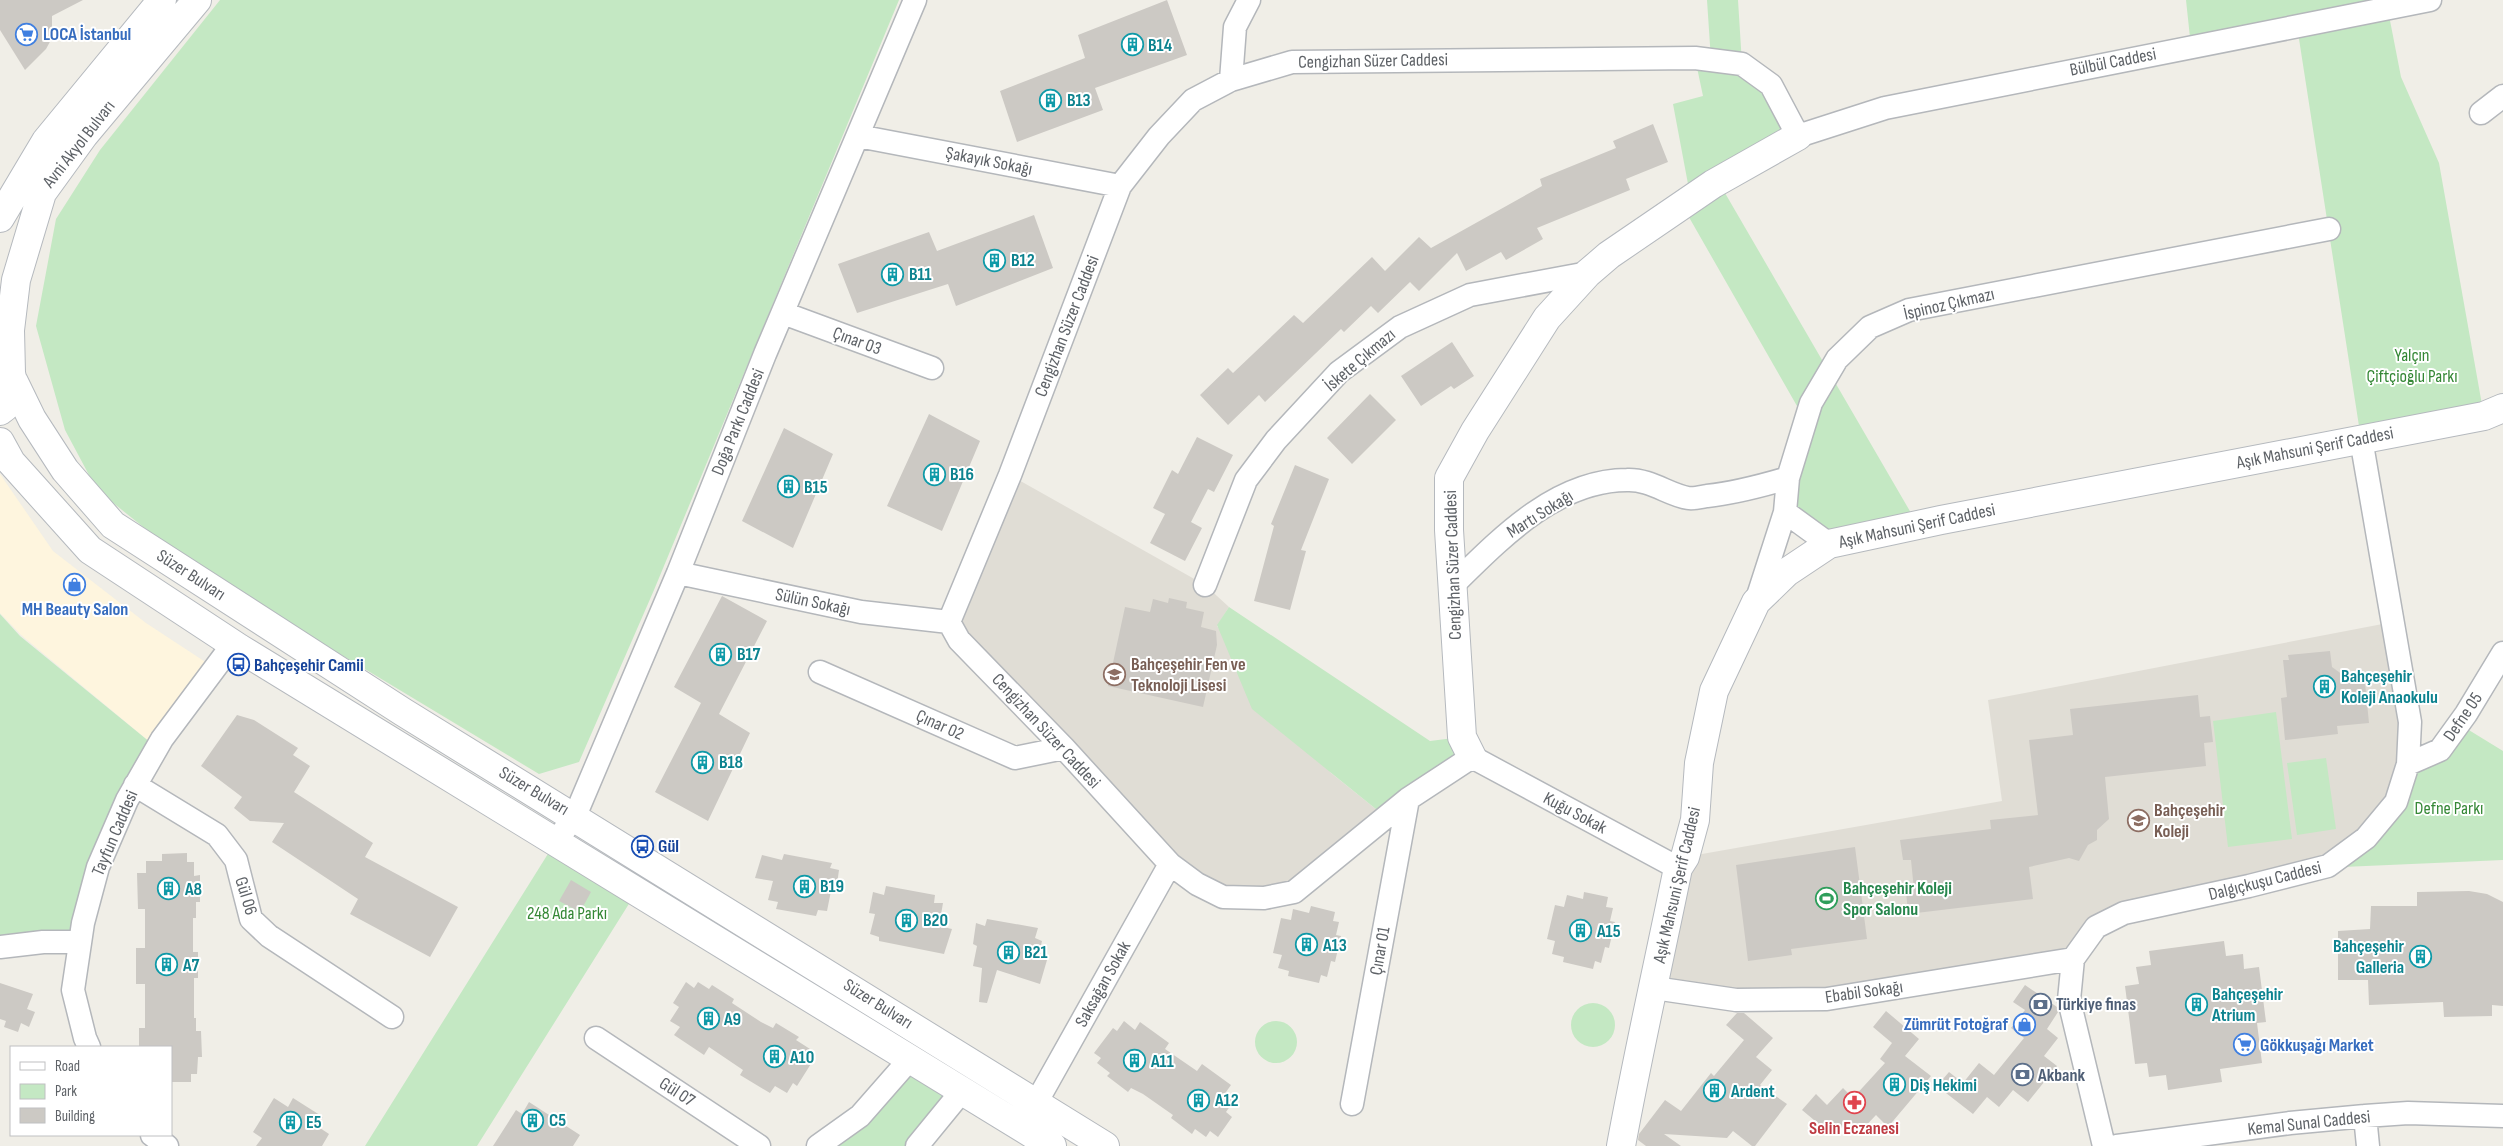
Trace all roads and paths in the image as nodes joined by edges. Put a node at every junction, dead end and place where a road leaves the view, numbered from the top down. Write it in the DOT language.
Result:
graph roads {
  1 [pos="162,0"];
  2 [pos="197,0"];
  3 [pos="915,0"];
  4 [pos="1249,0"];
  5 [pos="2430,0"];
  6 [pos="2387,4"];
  7 [pos="1231,80"];
  8 [pos="2503,96"];
  9 [pos="2481,113"];
  10 [pos="858,136"];
  11 [pos="1798,136"];
  12 [pos="1120,186"];
  13 [pos="0,218"];
  14 [pos="2329,230"];
  15 [pos="1588,273"];
  16 [pos="783,314"];
  17 [pos="932,368"];
  18 [pos="8,372"];
  19 [pos="2503,408"];
  20 [pos="0,411"];
  21 [pos="2361,439"];
  22 [pos="4,458"];
  23 [pos="1788,478"];
  24 [pos="1785,512"];
  25 [pos="1829,544"];
  26 [pos="678,573"];
  27 [pos="1205,585"];
  28 [pos="1453,585"];
  29 [pos="1756,602"];
  30 [pos="949,622"];
  31 [pos="233,644"];
  32 [pos="2503,653"];
  33 [pos="820,672"];
  34 [pos="1064,748"];
  35 [pos="1472,757"];
  36 [pos="2408,764"];
  37 [pos="135,785"];
  38 [pos="1408,799"];
  39 [pos="574,816"];
  40 [pos="556,841"];
  41 [pos="1170,864"];
  42 [pos="1678,868"];
  43 [pos="80,942"];
  44 [pos="0,947"];
  45 [pos="2073,959"];
  46 [pos="1654,988"];
  47 [pos="392,1017"];
  48 [pos="596,1038"];
  49 [pos="89,1046"];
  50 [pos="910,1059"];
  51 [pos="962,1091"];
  52 [pos="1036,1103"];
  53 [pos="1352,1104"];
  54 [pos="2365,1116"];
  55 [pos="2503,1116"];
  56 [pos="759,1146"];
  57 [pos="818,1146"];
  58 [pos="917,1146"];
  59 [pos="1052,1146"];
  60 [pos="1105,1146"];
  61 [pos="1621,1146"];
  62 [pos="2104,1146"];
  63 [pos="2117,1146"];
  64 [pos="2368,1146"];
  1 -- 13 [label="main road, Avni Akyol Bulvarı"];
  2 -- 18 [label="main road, Avni Akyol Bulvarı"];
  3 -- 10 [label="street, Doğa Parkı Caddesi"];
  4 -- 7 [label="street"];
  5 -- 6 [label="street, Bülbül Caddesi"];
  6 -- 11 [label="street, Bülbül Caddesi"];
  7 -- 11 [label="street, Cengizhan Süzer Caddesi"];
  7 -- 12 [label="street, Cengizhan Süzer Caddesi"];
  8 -- 9 [label="street"];
  10 -- 12 [label="street, Şakayık Sokağı"];
  10 -- 16 [label="street, Doğa Parkı Caddesi"];
  11 -- 15 [label="main road, Cengizhan Süzer Caddesi"];
  12 -- 30 [label="street, Cengizhan Süzer Caddesi"];
  14 -- 23 [label="street, İspinoz Çıkmazı"];
  15 -- 27 [label="street, İskete Çıkmazı"];
  15 -- 28 [label="main road, Cengizhan Süzer Caddesi"];
  16 -- 17 [label="street, Çınar 03"];
  16 -- 26 [label="street, Doğa Parkı Caddesi"];
  18 -- 20 [label="main road"];
  18 -- 39 [label="main road, Süzer Bulvarı"];
  19 -- 21 [label="main road, Aşık Mahsuni Şerif Caddesi"];
  21 -- 25 [label="main road, Aşık Mahsuni Şerif Caddesi"];
  21 -- 36 [label="street, Dalgıçkuşu Caddesi"];
  22 -- 31 [label="main road, Süzer Bulvarı"];
  23 -- 24 [label="street, İspinoz Çıkmazı"];
  23 -- 28 [label="street, Martı Sokağı"];
  24 -- 25 [label="street"];
  24 -- 29 [label="street, İspinoz Çıkmazı"];
  25 -- 29 [label="main road, Aşık Mahsuni Şerif Caddesi"];
  26 -- 30 [label="street, Sülün Sokağı"];
  26 -- 39 [label="street, Doğa Parkı Caddesi"];
  28 -- 35 [label="main road, Cengizhan Süzer Caddesi"];
  29 -- 42 [label="main road, Aşık Mahsuni Şerif Caddesi"];
  30 -- 34 [label="street, Cengizhan Süzer Caddesi"];
  31 -- 37 [label="street, Tayfun Caddesi"];
  31 -- 40 [label="main road, Süzer Bulvarı"];
  32 -- 36 [label="street, Defne 05"];
  33 -- 34 [label="street, Çınar 02"];
  34 -- 41 [label="street, Cengizhan Süzer Caddesi"];
  35 -- 38 [label="street, Cengizhan Süzer Caddesi"];
  35 -- 42 [label="street, Kuğu Sokak"];
  36 -- 45 [label="street, Dalgıçkuşu Caddesi"];
  37 -- 43 [label="street, Tayfun Caddesi"];
  37 -- 47 [label="street, Gül 06"];
  38 -- 41 [label="street, Cengizhan Süzer Caddesi"];
  38 -- 53 [label="street, Çınar 01"];
  39 -- 40 [label="street, Doğa Parkı Caddesi"];
  39 -- 52 [label="main road, Süzer Bulvarı"];
  40 -- 50 [label="main road, Süzer Bulvarı"];
  41 -- 52 [label="street, Saksağan Sokak"];
  42 -- 46 [label="main road, Aşık Mahsuni Şerif Caddesi"];
  43 -- 44 [label="street"];
  43 -- 49 [label="street, Tayfun Caddesi"];
  45 -- 46 [label="street, Ebabil Sokağı"];
  45 -- 62 [label="street"];
  46 -- 61 [label="main road, Aşık Mahsuni Şerif Caddesi"];
  48 -- 56 [label="street, Gül 07"];
  50 -- 51 [label="main road, Süzer Bulvarı"];
  50 -- 57 [label="street"];
  51 -- 58 [label="street"];
  51 -- 59 [label="main road, Süzer Bulvarı"];
  52 -- 60 [label="main road, Süzer Bulvarı"];
  54 -- 55 [label="street, Kemal Sunal Caddesi"];
  54 -- 63 [label="street, Kemal Sunal Caddesi"];
  54 -- 64 [label="street"];
}
